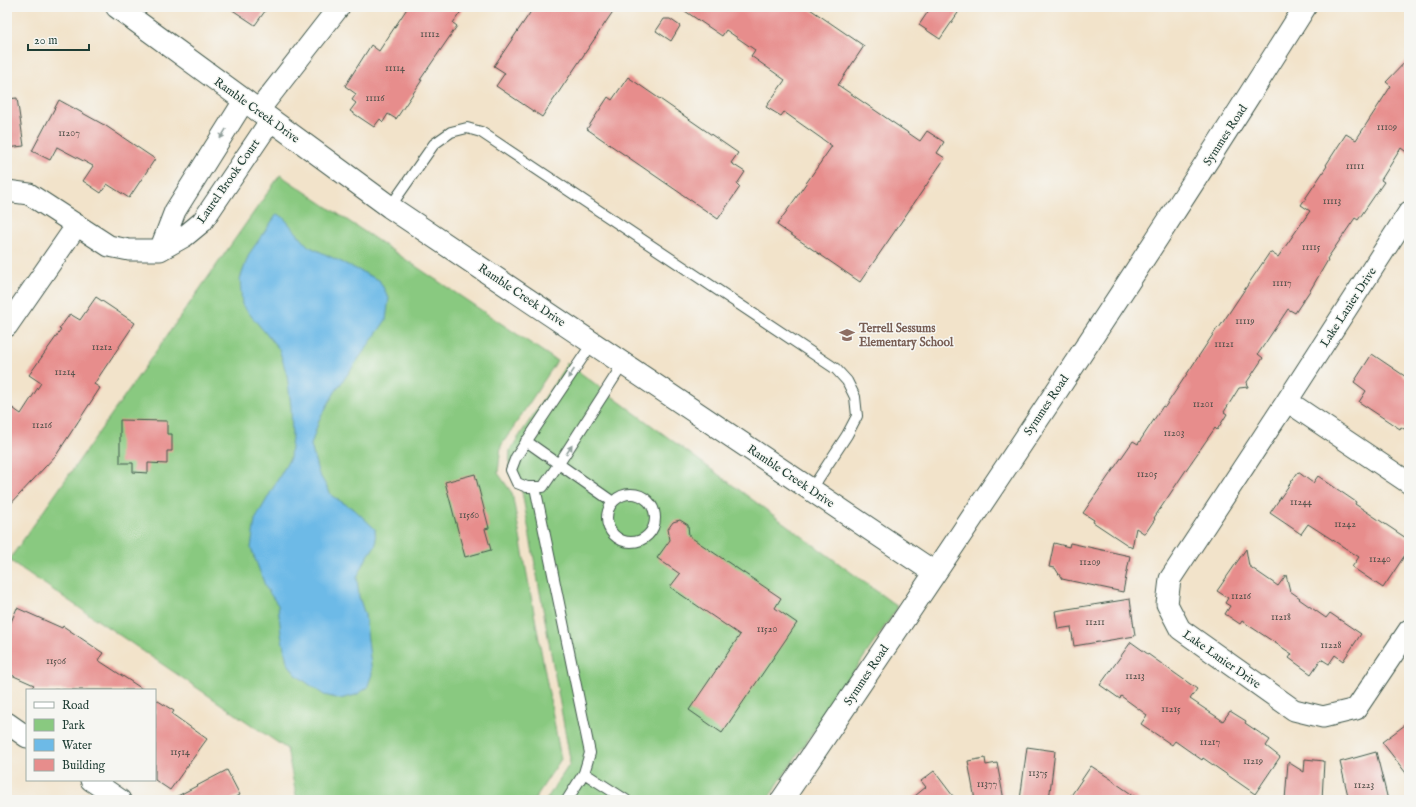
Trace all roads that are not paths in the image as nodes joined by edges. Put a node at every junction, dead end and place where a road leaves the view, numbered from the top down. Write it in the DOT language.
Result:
graph roads {
  1 [pos="117,7"];
  2 [pos="339,7"];
  3 [pos="1305,7"];
  4 [pos="257,111"];
  5 [pos="7,190"];
  6 [pos="390,207"];
  7 [pos="1409,212"];
  8 [pos="77,225"];
  9 [pos="160,250"];
  10 [pos="7,326"];
  11 [pos="593,342"];
  12 [pos="623,364"];
  13 [pos="1287,401"];
  14 [pos="526,441"];
  15 [pos="559,464"];
  16 [pos="1409,483"];
  17 [pos="535,487"];
  18 [pos="811,490"];
  19 [pos="613,502"];
  20 [pos="936,573"];
  21 [pos="1409,630"];
  22 [pos="7,723"];
  23 [pos="26,736"];
  24 [pos="584,772"];
  25 [pos="92,781"];
  26 [pos="120,800"];
  27 [pos="567,800"];
  28 [pos="626,800"];
  29 [pos="782,800"];
  1 -- 4 [label="street, Ramble Creek Drive"];
  2 -- 4 [label="street, Laurel Brook Court"];
  3 -- 20 [label="street, Symmes Road"];
  4 -- 6 [label="street, Ramble Creek Drive"];
  4 -- 9 [label="street, Laurel Brook Court, one-way"];
  4 -- 9 [label="street, Laurel Brook Court"];
  5 -- 8 [label="street, Laurel Brook Court"];
  6 -- 11 [label="street, Ramble Creek Drive"];
  6 -- 18 [label="lane"];
  7 -- 13 [label="street, Lake Lanier Drive"];
  8 -- 9 [label="street, Laurel Brook Court"];
  8 -- 10 [label="street"];
  11 -- 12 [label="street, Ramble Creek Drive"];
  11 -- 14 [label="lane, one-way"];
  15 -- 12 [label="lane, one-way"];
  12 -- 18 [label="street, Ramble Creek Drive"];
  13 -- 16 [label="street"];
  13 -- 21 [label="street, Lake Lanier Drive"];
  14 -- 15 [label="lane"];
  14 -- 17 [label="lane"];
  15 -- 17 [label="lane"];
  15 -- 19 [label="lane"];
  17 -- 24 [label="lane"];
  18 -- 20 [label="street, Ramble Creek Drive"];
  19 -- 19 [label="lane"];
  20 -- 29 [label="street, Symmes Road"];
  22 -- 23 [label="street"];
  24 -- 27 [label="lane"];
  24 -- 28 [label="lane"];
  25 -- 26 [label="street"];
}
